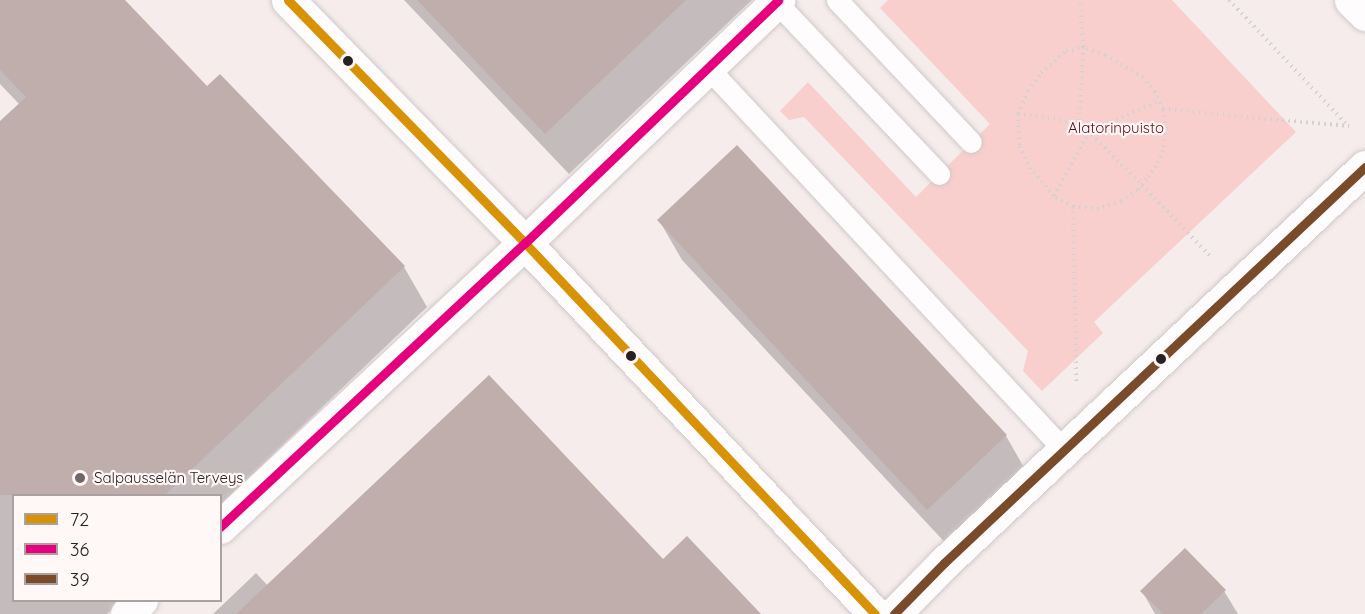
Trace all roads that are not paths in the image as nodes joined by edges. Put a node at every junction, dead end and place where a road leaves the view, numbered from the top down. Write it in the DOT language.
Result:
graph roads {
  1 [pos="288,0"];
  2 [pos="837,0"];
  3 [pos="1352,0"];
  4 [pos="777,1"];
  5 [pos="1365,14"];
  6 [pos="708,68"];
  7 [pos="971,142"];
  8 [pos="1365,167"];
  9 [pos="939,174"];
  10 [pos="525,243"];
  11 [pos="1065,451"];
  12 [pos="222,524"];
  13 [pos="139,602"];
  14 [pos="127,614"];
  15 [pos="875,614"];
  16 [pos="894,614"];
  1 -- 10 [label="street"];
  2 -- 7 [label="lane"];
  3 -- 5 [label="street"];
  4 -- 6 [label="street"];
  4 -- 9 [label="lane"];
  6 -- 10 [label="street"];
  6 -- 11 [label="lane"];
  8 -- 11 [label="street"];
  10 -- 12 [label="street"];
  10 -- 15 [label="street"];
  11 -- 16 [label="street"];
  13 -- 14 [label="street"];
}
